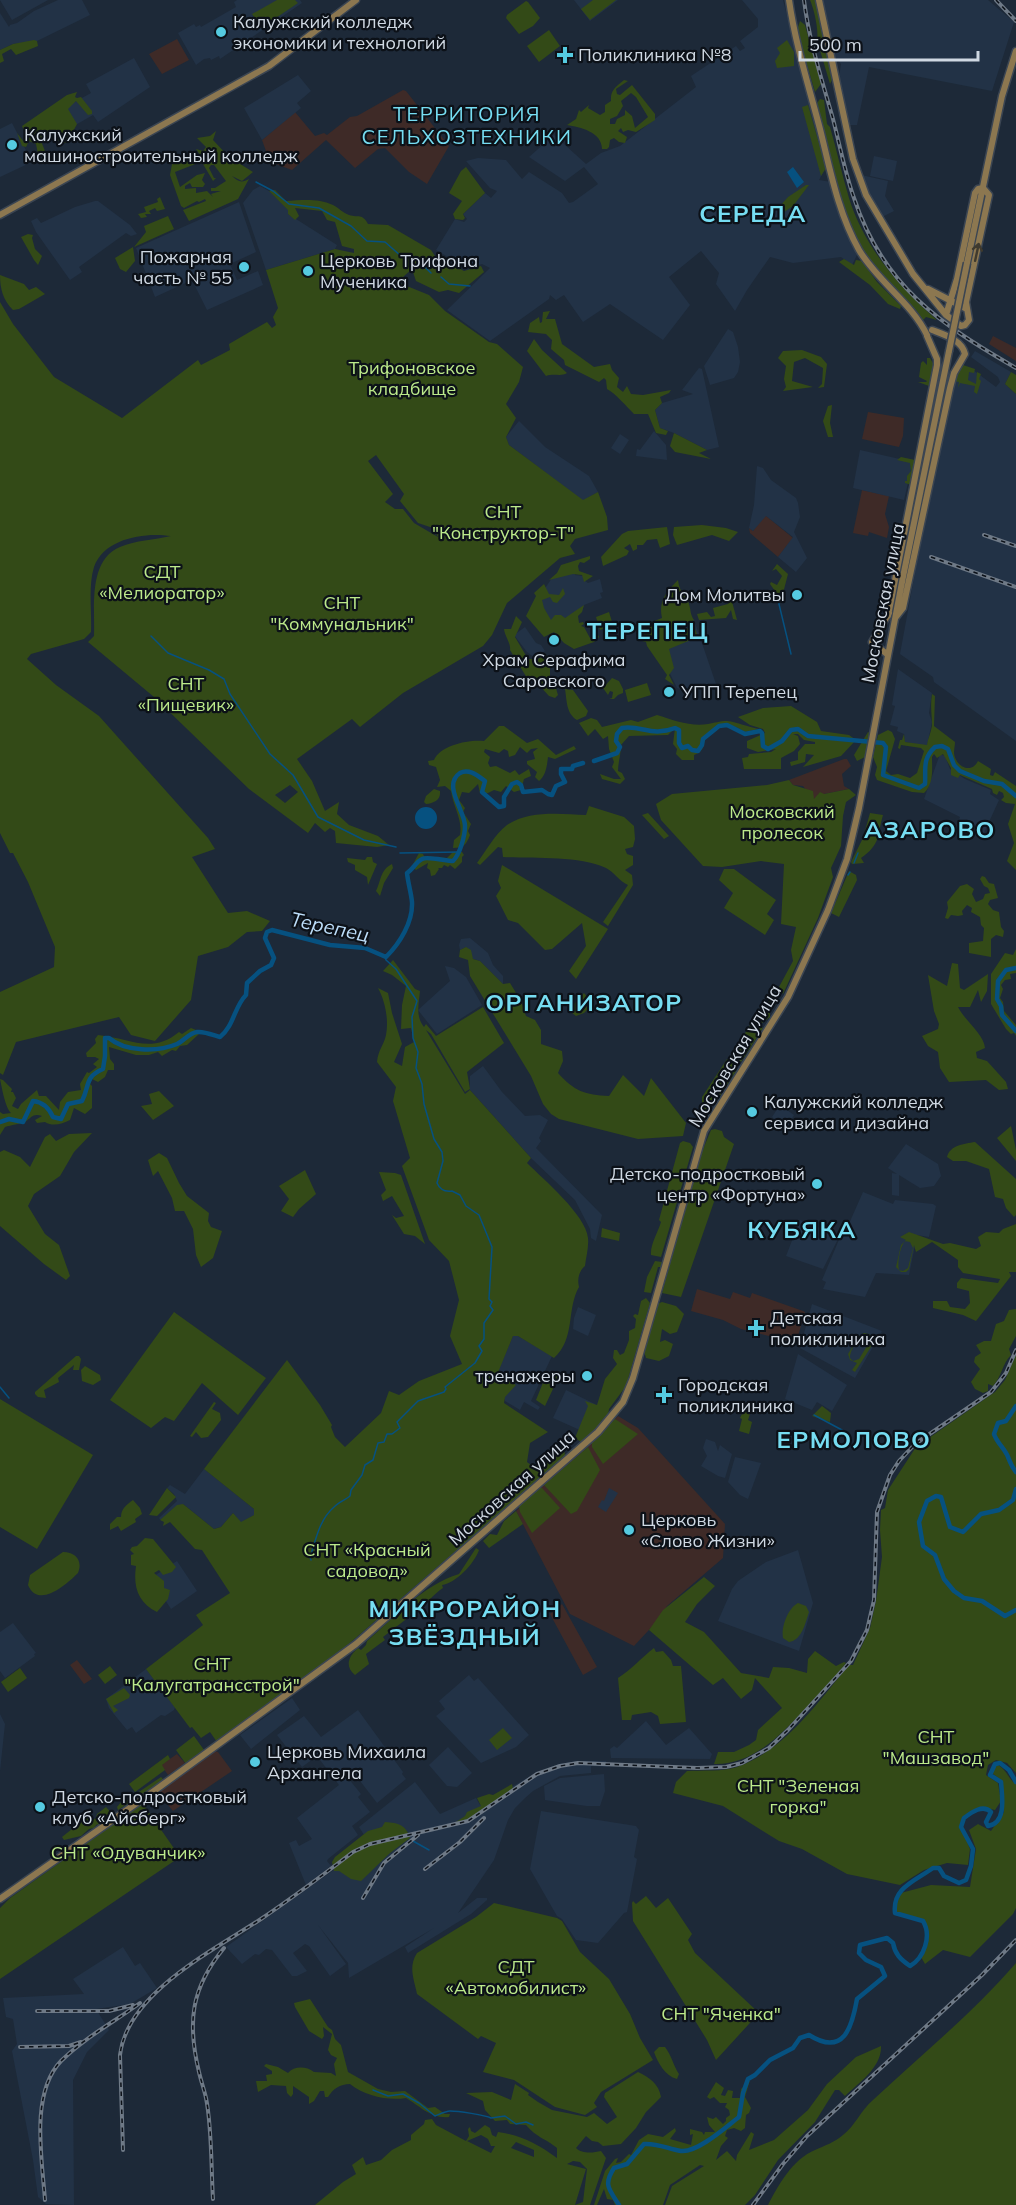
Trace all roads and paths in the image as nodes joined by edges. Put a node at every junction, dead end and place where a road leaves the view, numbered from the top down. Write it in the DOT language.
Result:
graph roads {
  1 [pos="356,0"];
  2 [pos="789,0"];
  3 [pos="819,0"];
  4 [pos="1016,51"];
  5 [pos="984,180"];
  6 [pos="983,188"];
  7 [pos="975,193"];
  8 [pos="989,195"];
  9 [pos="0,216"];
  10 [pos="924,286"];
  11 [pos="951,301"];
  12 [pos="967,309"];
  13 [pos="946,315"];
  14 [pos="932,334"];
  15 [pos="897,601"];
  16 [pos="888,655"];
  17 [pos="0,1899"];
  1 -- 9 [label="main road"];
  2 -- 14 [label="main road"];
  3 -- 10 [label="main road"];
  4 -- 5 [label="main road, Московская улица"];
  5 -- 6 [label="main road, Московская улица"];
  5 -- 7 [label="main road"];
  5 -- 8 [label="main road"];
  6 -- 7 [label="main road"];
  6 -- 8 [label="main road"];
  6 -- 15 [label="main road, Московская улица, bridge"];
  7 -- 11 [label="main road"];
  12 -- 8 [label="main road, one-way"];
  10 -- 11 [label="main road"];
  10 -- 13 [label="main road"];
  11 -- 12 [label="main road"];
  11 -- 13 [label="main road"];
  12 -- 13 [label="main road"];
  14 -- 15 [label="main road"];
  14 -- 15 [label="main road"];
  15 -- 16 [label="main road, Московская улица"];
  15 -- 16 [label="main road"];
  16 -- 17 [label="main road, Московская улица"];
}
